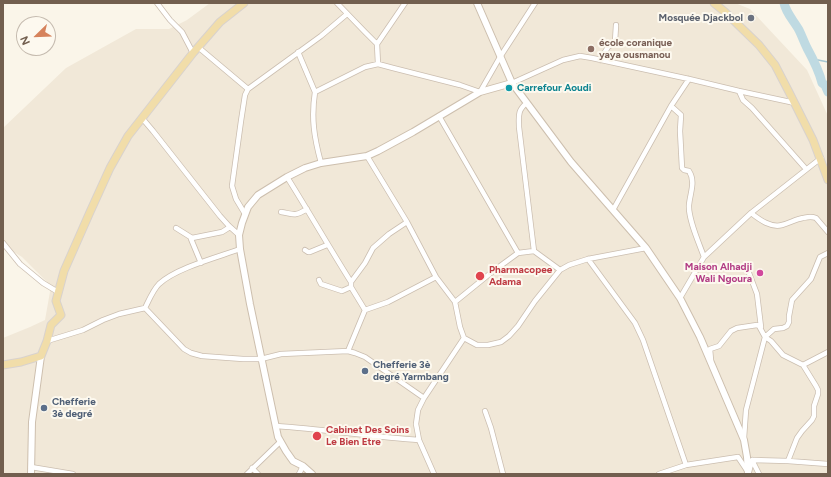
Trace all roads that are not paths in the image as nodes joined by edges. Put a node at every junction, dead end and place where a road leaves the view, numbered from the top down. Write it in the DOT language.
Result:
graph roads {
  1 [pos="157,3"];
  2 [pos="244,3"];
  3 [pos="337,3"];
  4 [pos="405,3"];
  5 [pos="477,3"];
  6 [pos="535,3"];
  7 [pos="714,3"];
  8 [pos="347,14"];
  9 [pos="616,24"];
  10 [pos="377,44"];
  11 [pos="195,50"];
  12 [pos="298,52"];
  13 [pos="500,57"];
  14 [pos="600,60"];
  15 [pos="378,64"];
  16 [pos="689,79"];
  17 [pos="512,83"];
  18 [pos="248,89"];
  19 [pos="739,91"];
  20 [pos="315,92"];
  21 [pos="480,92"];
  22 [pos="526,103"];
  23 [pos="795,103"];
  24 [pos="671,106"];
  25 [pos="439,116"];
  26 [pos="142,118"];
  27 [pos="367,156"];
  28 [pos="821,158"];
  29 [pos="321,163"];
  30 [pos="806,169"];
  31 [pos="287,177"];
  32 [pos="828,180"];
  33 [pos="307,209"];
  34 [pos="613,210"];
  35 [pos="280,212"];
  36 [pos="751,213"];
  37 [pos="245,214"];
  38 [pos="407,222"];
  39 [pos="230,227"];
  40 [pos="176,228"];
  41 [pos="828,232"];
  42 [pos="239,235"];
  43 [pos="192,238"];
  44 [pos="3,243"];
  45 [pos="327,245"];
  46 [pos="646,248"];
  47 [pos="240,250"];
  48 [pos="305,250"];
  49 [pos="534,252"];
  50 [pos="518,253"];
  51 [pos="828,254"];
  52 [pos="704,256"];
  53 [pos="588,259"];
  54 [pos="201,263"];
  55 [pos="560,270"];
  56 [pos="749,273"];
  57 [pos="436,277"];
  58 [pos="319,280"];
  59 [pos="351,284"];
  60 [pos="58,292"];
  61 [pos="680,298"];
  62 [pos="455,302"];
  63 [pos="145,308"];
  64 [pos="365,310"];
  65 [pos="762,333"];
  66 [pos="765,337"];
  67 [pos="464,338"];
  68 [pos="47,342"];
  69 [pos="348,351"];
  70 [pos="828,352"];
  71 [pos="41,356"];
  72 [pos="261,359"];
  73 [pos="711,363"];
  74 [pos="3,365"];
  75 [pos="803,365"];
  76 [pos="424,398"];
  77 [pos="485,411"];
  78 [pos="276,426"];
  79 [pos="419,440"];
  80 [pos="744,440"];
  81 [pos="280,442"];
  82 [pos="752,460"];
  83 [pos="788,461"];
  84 [pos="828,464"];
  85 [pos="686,465"];
  86 [pos="303,466"];
  87 [pos="252,468"];
  88 [pos="31,471"];
  89 [pos="73,474"];
  90 [pos="246,474"];
  91 [pos="258,474"];
  92 [pos="299,474"];
  93 [pos="312,474"];
  94 [pos="434,474"];
  95 [pos="503,474"];
  96 [pos="659,474"];
  97 [pos="749,474"];
  98 [pos="759,474"];
  1 -- 11 [label="street"];
  2 -- 11 [label="main road"];
  3 -- 8 [label="street"];
  4 -- 10 [label="street"];
  5 -- 13 [label="street"];
  6 -- 13 [label="street"];
  7 -- 23 [label="main road"];
  8 -- 10 [label="street"];
  8 -- 12 [label="street"];
  9 -- 14 [label="street"];
  10 -- 15 [label="street"];
  11 -- 18 [label="street"];
  11 -- 26 [label="main road"];
  12 -- 18 [label="street"];
  12 -- 20 [label="street"];
  13 -- 17 [label="street"];
  13 -- 21 [label="street"];
  14 -- 16 [label="street"];
  14 -- 17 [label="street"];
  15 -- 20 [label="street"];
  15 -- 21 [label="street"];
  16 -- 19 [label="street"];
  16 -- 24 [label="street"];
  17 -- 21 [label="street"];
  17 -- 22 [label="street"];
  18 -- 37 [label="street"];
  19 -- 23 [label="street"];
  19 -- 30 [label="street"];
  20 -- 29 [label="street"];
  21 -- 25 [label="street"];
  22 -- 34 [label="street"];
  22 -- 49 [label="street"];
  23 -- 28 [label="main road"];
  24 -- 34 [label="street"];
  24 -- 52 [label="street"];
  25 -- 27 [label="street"];
  25 -- 50 [label="street"];
  26 -- 39 [label="street"];
  26 -- 60 [label="main road"];
  27 -- 29 [label="street"];
  27 -- 38 [label="street"];
  28 -- 30 [label="street"];
  28 -- 32 [label="main road"];
  29 -- 31 [label="street"];
  30 -- 36 [label="street"];
  31 -- 33 [label="street"];
  31 -- 37 [label="street"];
  33 -- 35 [label="street"];
  33 -- 45 [label="street"];
  34 -- 46 [label="street"];
  36 -- 41 [label="street"];
  36 -- 52 [label="street"];
  37 -- 42 [label="street"];
  38 -- 57 [label="street"];
  38 -- 59 [label="street"];
  39 -- 42 [label="street"];
  39 -- 43 [label="street"];
  40 -- 43 [label="street"];
  42 -- 47 [label="street"];
  43 -- 54 [label="street"];
  44 -- 60 [label="street"];
  45 -- 48 [label="street"];
  45 -- 59 [label="street"];
  46 -- 53 [label="street"];
  46 -- 61 [label="street"];
  47 -- 54 [label="street"];
  47 -- 72 [label="street"];
  49 -- 50 [label="street"];
  49 -- 55 [label="street"];
  50 -- 62 [label="street"];
  51 -- 66 [label="street"];
  52 -- 61 [label="street"];
  53 -- 55 [label="street"];
  53 -- 85 [label="street"];
  54 -- 63 [label="street"];
  55 -- 67 [label="street"];
  56 -- 65 [label="street"];
  57 -- 62 [label="street"];
  57 -- 64 [label="street"];
  58 -- 59 [label="street"];
  59 -- 64 [label="street"];
  60 -- 68 [label="main road"];
  61 -- 73 [label="street"];
  62 -- 67 [label="street"];
  63 -- 68 [label="street"];
  63 -- 72 [label="street"];
  64 -- 69 [label="street"];
  65 -- 66 [label="street"];
  65 -- 73 [label="street"];
  66 -- 75 [label="street"];
  66 -- 80 [label="street"];
  67 -- 76 [label="street"];
  68 -- 71 [label="main road"];
  69 -- 72 [label="street"];
  69 -- 76 [label="street"];
  70 -- 75 [label="street"];
  71 -- 74 [label="main road"];
  71 -- 88 [label="street"];
  72 -- 78 [label="street"];
  73 -- 80 [label="street"];
  75 -- 83 [label="street"];
  76 -- 79 [label="street"];
  77 -- 95 [label="street"];
  78 -- 79 [label="street"];
  78 -- 81 [label="street"];
  79 -- 94 [label="street"];
  80 -- 97 [label="street"];
  81 -- 86 [label="street"];
  81 -- 87 [label="street"];
  82 -- 83 [label="street"];
  82 -- 97 [label="street"];
  82 -- 98 [label="street"];
  83 -- 84 [label="street"];
  85 -- 96 [label="street"];
  85 -- 97 [label="street"];
  86 -- 92 [label="street"];
  86 -- 93 [label="street"];
  87 -- 90 [label="street"];
  87 -- 91 [label="street"];
  88 -- 89 [label="street"];
}
